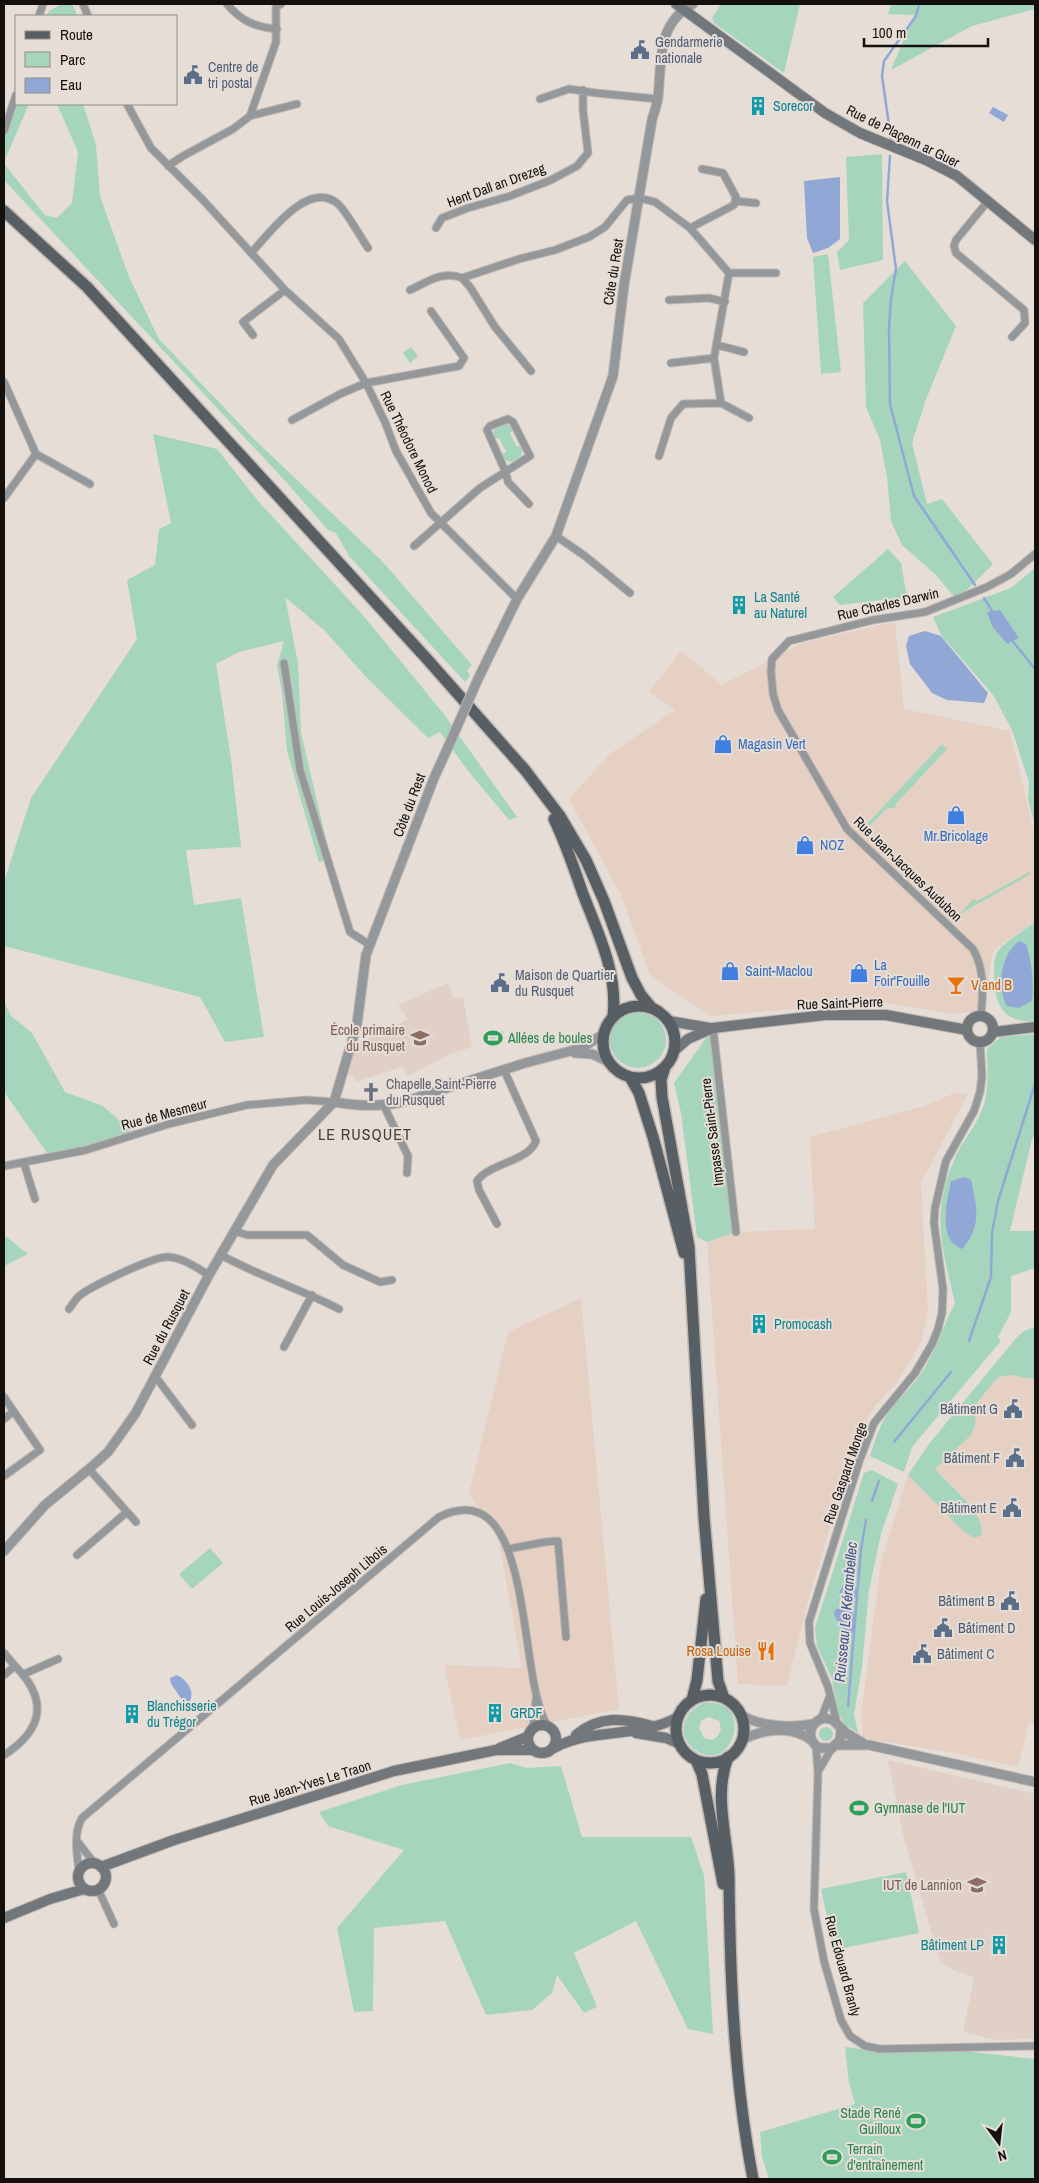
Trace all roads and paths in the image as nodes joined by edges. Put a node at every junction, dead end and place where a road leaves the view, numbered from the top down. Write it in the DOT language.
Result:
graph roads {
  1 [pos="226,4"];
  2 [pos="281,4"];
  3 [pos="693,4"];
  4 [pos="679,7"];
  5 [pos="277,29"];
  6 [pos="582,90"];
  7 [pos="15,98"];
  8 [pos="540,99"];
  9 [pos="658,99"];
  10 [pos="297,104"];
  11 [pos="128,105"];
  12 [pos="250,116"];
  13 [pos="4,131"];
  14 [pos="168,166"];
  15 [pos="702,169"];
  16 [pos="639,198"];
  17 [pos="735,202"];
  18 [pos="988,202"];
  19 [pos="756,203"];
  20 [pos="4,211"];
  21 [pos="436,228"];
  22 [pos="690,228"];
  23 [pos="1035,240"];
  24 [pos="368,248"];
  25 [pos="251,253"];
  26 [pos="730,273"];
  27 [pos="776,273"];
  28 [pos="462,278"];
  29 [pos="285,290"];
  30 [pos="410,290"];
  31 [pos="668,300"];
  32 [pos="725,302"];
  33 [pos="431,311"];
  34 [pos="252,335"];
  35 [pos="1012,337"];
  36 [pos="716,345"];
  37 [pos="744,352"];
  38 [pos="714,358"];
  39 [pos="672,363"];
  40 [pos="532,371"];
  41 [pos="4,382"];
  42 [pos="366,383"];
  43 [pos="722,403"];
  44 [pos="749,418"];
  45 [pos="292,420"];
  46 [pos="36,454"];
  47 [pos="659,456"];
  48 [pos="506,473"];
  49 [pos="90,484"];
  50 [pos="4,498"];
  51 [pos="529,504"];
  52 [pos="440,523"];
  53 [pos="556,536"];
  54 [pos="414,546"];
  55 [pos="1035,554"];
  56 [pos="630,593"];
  57 [pos="517,599"];
  58 [pos="772,659"];
  59 [pos="284,663"];
  60 [pos="541,793"];
  61 [pos="370,945"];
  62 [pos="651,1007"];
  63 [pos="613,1016"];
  64 [pos="981,1016"];
  65 [pos="669,1021"];
  66 [pos="1035,1027"];
  67 [pos="713,1028"];
  68 [pos="967,1030"];
  69 [pos="993,1032"];
  70 [pos="603,1034"];
  71 [pos="980,1042"];
  72 [pos="674,1051"];
  73 [pos="568,1053"];
  74 [pos="609,1062"];
  75 [pos="665,1067"];
  76 [pos="504,1070"];
  77 [pos="630,1077"];
  78 [pos="334,1102"];
  79 [pos="384,1106"];
  80 [pos="24,1163"];
  81 [pos="4,1166"];
  82 [pos="407,1173"];
  83 [pos="35,1199"];
  84 [pos="496,1224"];
  85 [pos="234,1231"];
  86 [pos="736,1232"];
  87 [pos="221,1255"];
  88 [pos="689,1274"];
  89 [pos="209,1275"];
  90 [pos="392,1280"];
  91 [pos="312,1295"];
  92 [pos="69,1309"];
  93 [pos="339,1309"];
  94 [pos="284,1347"];
  95 [pos="155,1376"];
  96 [pos="4,1397"];
  97 [pos="13,1412"];
  98 [pos="4,1419"];
  99 [pos="192,1425"];
  100 [pos="89,1469"];
  101 [pos="4,1476"];
  102 [pos="127,1512"];
  103 [pos="136,1522"];
  104 [pos="508,1549"];
  105 [pos="4,1551"];
  106 [pos="77,1555"];
  107 [pos="708,1575"];
  108 [pos="566,1637"];
  109 [pos="4,1653"];
  110 [pos="58,1659"];
  111 [pos="16,1666"];
  112 [pos="24,1674"];
  113 [pos="4,1675"];
  114 [pos="830,1695"];
  115 [pos="536,1696"];
  116 [pos="724,1698"];
  117 [pos="692,1700"];
  118 [pos="741,1715"];
  119 [pos="678,1718"];
  120 [pos="817,1721"];
  121 [pos="839,1726"];
  122 [pos="534,1727"];
  123 [pos="653,1727"];
  124 [pos="551,1729"];
  125 [pos="630,1732"];
  126 [pos="581,1735"];
  127 [pos="527,1737"];
  128 [pos="742,1740"];
  129 [pos="813,1743"];
  130 [pos="680,1744"];
  131 [pos="868,1745"];
  132 [pos="834,1746"];
  133 [pos="554,1748"];
  134 [pos="496,1750"];
  135 [pos="532,1750"];
  136 [pos="4,1755"];
  137 [pos="728,1757"];
  138 [pos="696,1760"];
  139 [pos="818,1773"];
  140 [pos="1035,1782"];
  141 [pos="77,1840"];
  142 [pos="139,1852"];
  143 [pos="98,1865"];
  144 [pos="78,1874"];
  145 [pos="106,1878"];
  146 [pos="84,1888"];
  147 [pos="98,1890"];
  148 [pos="50,1899"];
  149 [pos="728,1905"];
  150 [pos="4,1918"];
  151 [pos="114,1924"];
  152 [pos="1035,2046"];
  153 [pos="753,2179"];
  1 -- 5 [label="street"];
  2 -- 5 [label="street"];
  3 -- 4 [label="street"];
  4 -- 9 [label="street, Côte du Rest"];
  4 -- 18 [label="main road, Rue de Plaçenn ar Guer"];
  5 -- 12 [label="street"];
  6 -- 8 [label="street"];
  6 -- 9 [label="street"];
  6 -- 21 [label="street, Hent Dall an Drezeg"];
  7 -- 13 [label="street"];
  9 -- 16 [label="street, Côte du Rest"];
  10 -- 12 [label="street"];
  11 -- 14 [label="street, Rue Théodore Monod"];
  12 -- 14 [label="street"];
  14 -- 25 [label="street, Rue Théodore Monod"];
  15 -- 17 [label="street"];
  16 -- 22 [label="street"];
  16 -- 28 [label="street"];
  16 -- 53 [label="street, Côte du Rest"];
  17 -- 19 [label="street"];
  17 -- 22 [label="street"];
  18 -- 23 [label="main road, Rue de Plaçenn ar Guer"];
  18 -- 35 [label="street"];
  20 -- 60 [label="main road"];
  22 -- 26 [label="street"];
  24 -- 25 [label="street"];
  25 -- 29 [label="street, Rue Théodore Monod"];
  26 -- 27 [label="street"];
  26 -- 32 [label="street"];
  28 -- 30 [label="street"];
  28 -- 40 [label="street"];
  29 -- 34 [label="street"];
  29 -- 42 [label="street, Rue Théodore Monod"];
  31 -- 32 [label="street"];
  32 -- 36 [label="street"];
  33 -- 42 [label="street"];
  36 -- 37 [label="street"];
  36 -- 38 [label="street"];
  38 -- 39 [label="street"];
  38 -- 43 [label="street"];
  41 -- 46 [label="street"];
  42 -- 45 [label="street"];
  42 -- 52 [label="street, Rue Théodore Monod"];
  43 -- 44 [label="street"];
  43 -- 47 [label="street"];
  46 -- 49 [label="street"];
  46 -- 50 [label="street"];
  48 -- 48 [label="street"];
  48 -- 51 [label="street"];
  48 -- 52 [label="street"];
  52 -- 54 [label="street"];
  52 -- 57 [label="street, Rue Théodore Monod"];
  53 -- 56 [label="street"];
  53 -- 57 [label="street, Côte du Rest"];
  55 -- 58 [label="street, Rue Charles Darwin"];
  57 -- 61 [label="street, Côte du Rest, bridge"];
  58 -- 64 [label="street, Rue Jean-Jacques Audubon"];
  59 -- 61 [label="street"];
  60 -- 62 [label="main road"];
  60 -- 63 [label="main road"];
  61 -- 78 [label="street, Côte du Rest"];
  62 -- 63 [label="main road"];
  62 -- 65 [label="main road"];
  63 -- 70 [label="main road"];
  64 -- 68 [label="main road"];
  64 -- 69 [label="main road"];
  65 -- 67 [label="main road, Rue Saint-Pierre"];
  65 -- 72 [label="main road"];
  66 -- 69 [label="main road"];
  67 -- 68 [label="main road, Rue Saint-Pierre"];
  67 -- 72 [label="main road, Rue Saint-Pierre"];
  67 -- 86 [label="street, Impasse Saint-Pierre"];
  68 -- 71 [label="main road"];
  69 -- 71 [label="main road"];
  70 -- 73 [label="street"];
  70 -- 74 [label="main road"];
  71 -- 114 [label="street, Rue Gaspard Monge"];
  72 -- 75 [label="main road"];
  73 -- 74 [label="street"];
  73 -- 76 [label="street"];
  74 -- 77 [label="main road"];
  75 -- 77 [label="main road"];
  75 -- 88 [label="main road"];
  76 -- 79 [label="street"];
  76 -- 84 [label="street"];
  77 -- 88 [label="main road"];
  78 -- 79 [label="street"];
  78 -- 80 [label="street, Rue de Mesmeur"];
  78 -- 85 [label="street, Rue du Rusquet"];
  79 -- 82 [label="street"];
  80 -- 81 [label="street, Rue de Mesmeur"];
  80 -- 83 [label="street"];
  85 -- 87 [label="street, Rue du Rusquet"];
  85 -- 90 [label="street"];
  87 -- 89 [label="street, Rue du Rusquet"];
  87 -- 91 [label="street"];
  88 -- 107 [label="main road"];
  89 -- 92 [label="street"];
  89 -- 95 [label="street, Rue du Rusquet"];
  91 -- 93 [label="street"];
  91 -- 94 [label="street"];
  95 -- 99 [label="street"];
  95 -- 100 [label="street, Rue du Rusquet"];
  96 -- 97 [label="street"];
  97 -- 98 [label="street"];
  97 -- 101 [label="street"];
  100 -- 102 [label="street"];
  100 -- 105 [label="street, Rue du Rusquet"];
  102 -- 103 [label="street"];
  102 -- 106 [label="street"];
  104 -- 108 [label="street"];
  104 -- 115 [label="street, Rue Louis-Joseph Libois"];
  104 -- 141 [label="street, Rue Louis-Joseph Libois"];
  107 -- 116 [label="main road"];
  107 -- 117 [label="main road"];
  109 -- 111 [label="street"];
  110 -- 112 [label="street"];
  111 -- 112 [label="street"];
  111 -- 113 [label="street"];
  112 -- 136 [label="street"];
  114 -- 120 [label="street"];
  114 -- 121 [label="street, Rue Gaspard Monge"];
  115 -- 122 [label="street, Rue Louis-Joseph Libois"];
  115 -- 124 [label="street, Rue Louis-Joseph Libois"];
  116 -- 117 [label="main road"];
  116 -- 118 [label="main road"];
  117 -- 119 [label="main road"];
  118 -- 120 [label="street"];
  118 -- 128 [label="main road"];
  119 -- 123 [label="main road"];
  119 -- 130 [label="main road"];
  120 -- 121 [label="street"];
  120 -- 129 [label="street"];
  121 -- 131 [label="street"];
  121 -- 132 [label="street"];
  122 -- 124 [label="main road"];
  122 -- 127 [label="main road"];
  123 -- 125 [label="main road"];
  123 -- 126 [label="main road"];
  124 -- 126 [label="main road"];
  124 -- 133 [label="main road"];
  125 -- 126 [label="main road"];
  125 -- 130 [label="main road"];
  126 -- 133 [label="main road"];
  127 -- 134 [label="main road"];
  127 -- 135 [label="main road"];
  128 -- 129 [label="street"];
  128 -- 137 [label="main road"];
  129 -- 132 [label="street"];
  129 -- 139 [label="street, Rue Edouard Branly"];
  130 -- 138 [label="main road"];
  131 -- 132 [label="street"];
  131 -- 140 [label="street"];
  132 -- 139 [label="street, Rue Edouard Branly"];
  133 -- 135 [label="main road"];
  134 -- 135 [label="main road, Rue Jean-Yves Le Traon"];
  134 -- 142 [label="main road, Rue Jean-Yves Le Traon"];
  137 -- 138 [label="main road"];
  137 -- 149 [label="main road"];
  138 -- 149 [label="main road"];
  139 -- 152 [label="street, Rue Edouard Branly"];
  141 -- 143 [label="street"];
  141 -- 144 [label="street, Rue Louis-Joseph Libois"];
  142 -- 143 [label="main road, Rue Jean-Yves Le Traon"];
  142 -- 145 [label="main road"];
  143 -- 144 [label="main road"];
  143 -- 145 [label="main road"];
  144 -- 146 [label="main road"];
  144 -- 148 [label="main road"];
  145 -- 147 [label="main road"];
  146 -- 147 [label="main road"];
  146 -- 148 [label="main road"];
  147 -- 151 [label="street"];
  148 -- 150 [label="main road"];
  149 -- 153 [label="main road"];
}
